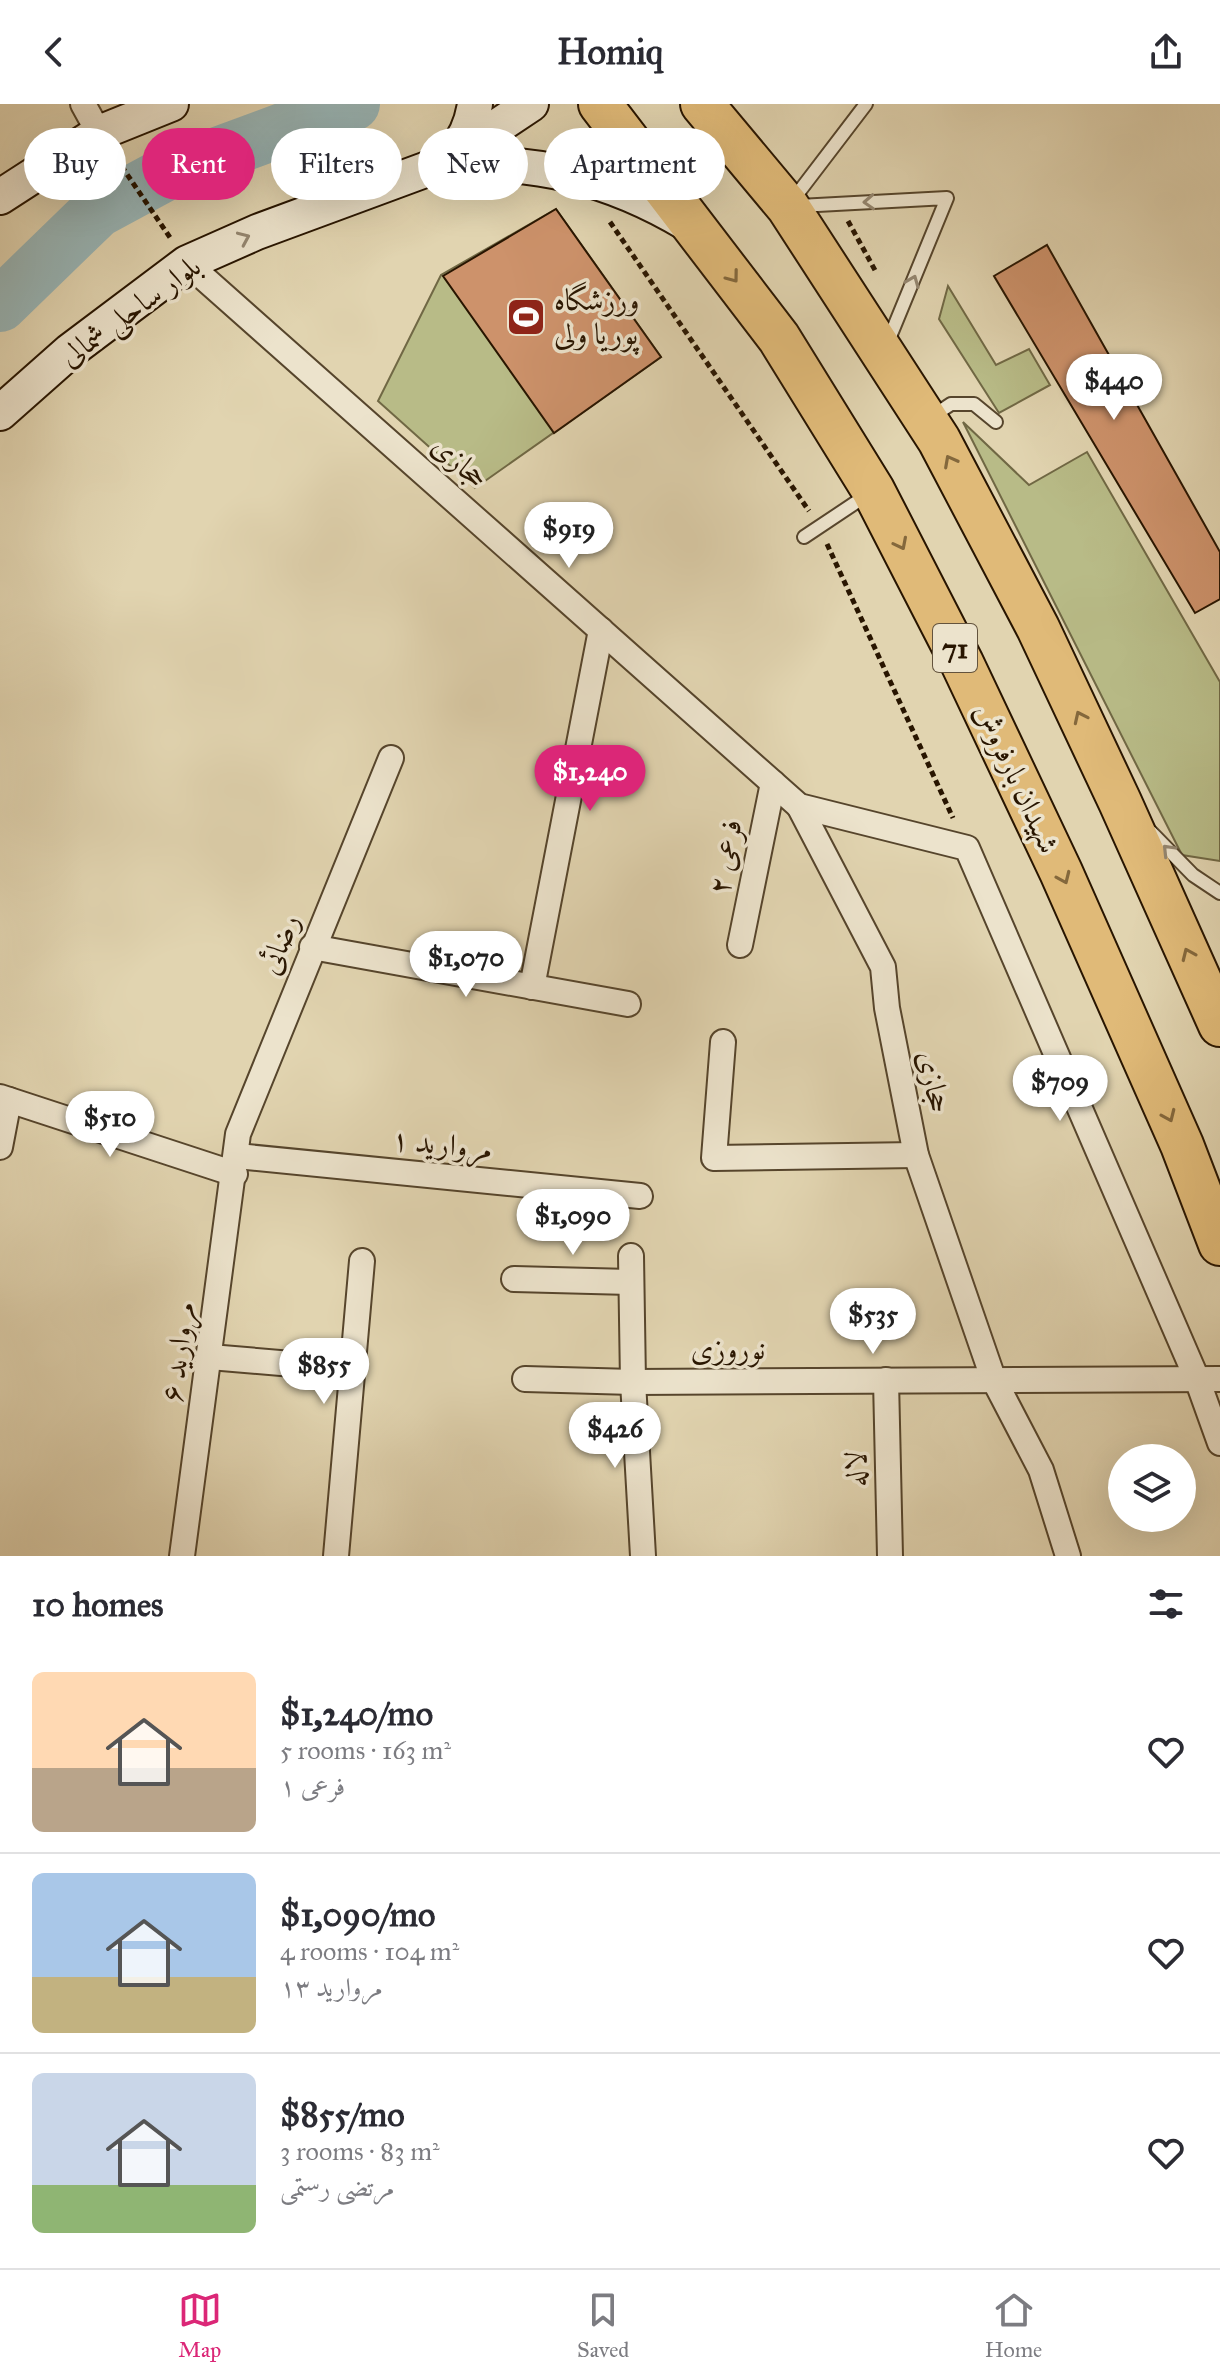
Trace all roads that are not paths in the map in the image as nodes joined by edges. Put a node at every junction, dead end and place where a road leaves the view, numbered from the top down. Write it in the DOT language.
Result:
graph roads {
  1 [pos="171,104"];
  2 [pos="475,104"];
  3 [pos="531,104"];
  4 [pos="600,104"];
  5 [pos="702,104"];
  6 [pos="866,104"];
  7 [pos="91,118"];
  8 [pos="620,120"];
  9 [pos="469,128"];
  10 [pos="495,128"];
  11 [pos="528,167"];
  12 [pos="418,172"];
  13 [pos="0,197"];
  14 [pos="788,207"];
  15 [pos="697,230"];
  16 [pos="187,263"];
  17 [pos="884,354"];
  18 [pos="0,413"];
  19 [pos="926,420"];
  20 [pos="996,422"];
  21 [pos="873,490"];
  22 [pos="804,537"];
  23 [pos="601,630"];
  24 [pos="391,758"];
  25 [pos="773,783"];
  26 [pos="1120,802"];
  27 [pos="799,806"];
  28 [pos="1220,893"];
  29 [pos="740,945"];
  30 [pos="312,947"];
  31 [pos="532,987"];
  32 [pos="628,1004"];
  33 [pos="1220,1025"];
  34 [pos="723,1042"];
  35 [pos="5,1099"];
  36 [pos="0,1147"];
  37 [pos="916,1155"];
  38 [pos="236,1165"];
  39 [pos="640,1196"];
  40 [pos="1220,1244"];
  41 [pos="631,1256"];
  42 [pos="362,1261"];
  43 [pos="514,1279"];
  44 [pos="630,1282"];
  45 [pos="210,1357"];
  46 [pos="351,1369"];
  47 [pos="993,1378"];
  48 [pos="525,1379"];
  49 [pos="1208,1379"];
  50 [pos="886,1380"];
  51 [pos="633,1382"];
  52 [pos="1220,1443"];
  53 [pos="182,1556"];
  54 [pos="336,1556"];
  55 [pos="643,1556"];
  56 [pos="890,1556"];
  57 [pos="1068,1556"];
  1 -- 7 [label="main road"];
  2 -- 9 [label="main road"];
  3 -- 10 [label="main road, بلوار ساحلی شمالی"];
  4 -- 8 [label="highway, شهیدان بارفروش / 71"];
  5 -- 14 [label="highway"];
  6 -- 14 [label="lane"];
  7 -- 13 [label="main road"];
  8 -- 15 [label="highway, شهیدان بارفروش / 71"];
  11 -- 15 [label="main road"];
  16 -- 12 [label="main road, بلوار ساحلی شمالی, one-way"];
  14 -- 17 [label="highway"];
  17 -- 14 [label="lane, one-way"];
  15 -- 21 [label="highway, شهیدان بارفروش / 71, one-way"];
  16 -- 18 [label="main road, بلوار ساحلی شمالی"];
  16 -- 23 [label="street, حجازی"];
  17 -- 19 [label="highway"];
  19 -- 20 [label="lane"];
  26 -- 19 [label="highway, one-way"];
  21 -- 22 [label="lane"];
  21 -- 40 [label="highway, شهیدان بارفروش / 71, one-way"];
  23 -- 25 [label="street, حجازی"];
  23 -- 31 [label="street"];
  24 -- 30 [label="street, رضائی"];
  25 -- 27 [label="street, حجازی"];
  25 -- 29 [label="street, فرعی ۲"];
  28 -- 26 [label="lane, one-way"];
  33 -- 26 [label="highway, one-way"];
  27 -- 37 [label="street, حجازی"];
  27 -- 49 [label="street, حجازی"];
  30 -- 31 [label="street"];
  30 -- 38 [label="street, رضائی"];
  31 -- 32 [label="street"];
  34 -- 37 [label="street"];
  35 -- 36 [label="street"];
  35 -- 38 [label="street, مروارید ۱"];
  37 -- 47 [label="street, حجازی"];
  38 -- 39 [label="street, مروارید ۱"];
  38 -- 45 [label="street, مروارید ۶"];
  41 -- 44 [label="street"];
  42 -- 46 [label="street"];
  43 -- 44 [label="street"];
  44 -- 51 [label="street"];
  45 -- 46 [label="street"];
  45 -- 53 [label="street, مروارید ۶"];
  46 -- 54 [label="street"];
  47 -- 49 [label="street, نوروزی"];
  47 -- 50 [label="street, نوروزی"];
  47 -- 57 [label="street, حجازی"];
  48 -- 51 [label="street, نوروزی"];
  49 -- 52 [label="street"];
  50 -- 51 [label="street, نوروزی"];
  50 -- 56 [label="street, لاله"];
  51 -- 55 [label="street"];
}
